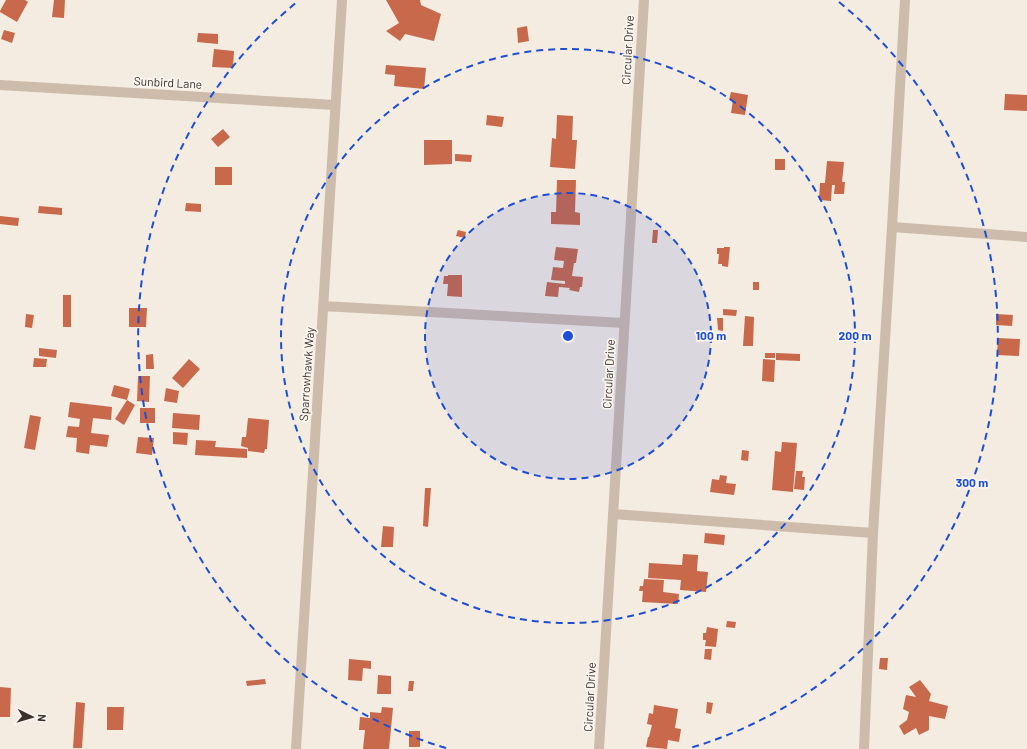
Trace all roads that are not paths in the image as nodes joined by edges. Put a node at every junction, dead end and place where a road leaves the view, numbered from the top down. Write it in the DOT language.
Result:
graph roads {
  1 [pos="342,0"];
  2 [pos="644,0"];
  3 [pos="905,0"];
  4 [pos="0,85"];
  5 [pos="335,105"];
  6 [pos="892,227"];
  7 [pos="1027,238"];
  8 [pos="323,306"];
  9 [pos="624,323"];
  10 [pos="613,514"];
  11 [pos="873,533"];
  12 [pos="296,749"];
  13 [pos="599,749"];
  14 [pos="864,749"];
  1 -- 5 [label="street, Sparrowhawk Way"];
  2 -- 9 [label="street, Circular Drive"];
  3 -- 6 [label="street"];
  4 -- 5 [label="street, Sunbird Lane"];
  5 -- 8 [label="street, Sparrowhawk Way"];
  6 -- 7 [label="street"];
  6 -- 11 [label="street"];
  8 -- 9 [label="street"];
  8 -- 12 [label="street, Sparrowhawk Way"];
  9 -- 10 [label="street, Circular Drive"];
  10 -- 11 [label="street"];
  10 -- 13 [label="street, Circular Drive"];
  11 -- 14 [label="street"];
}
